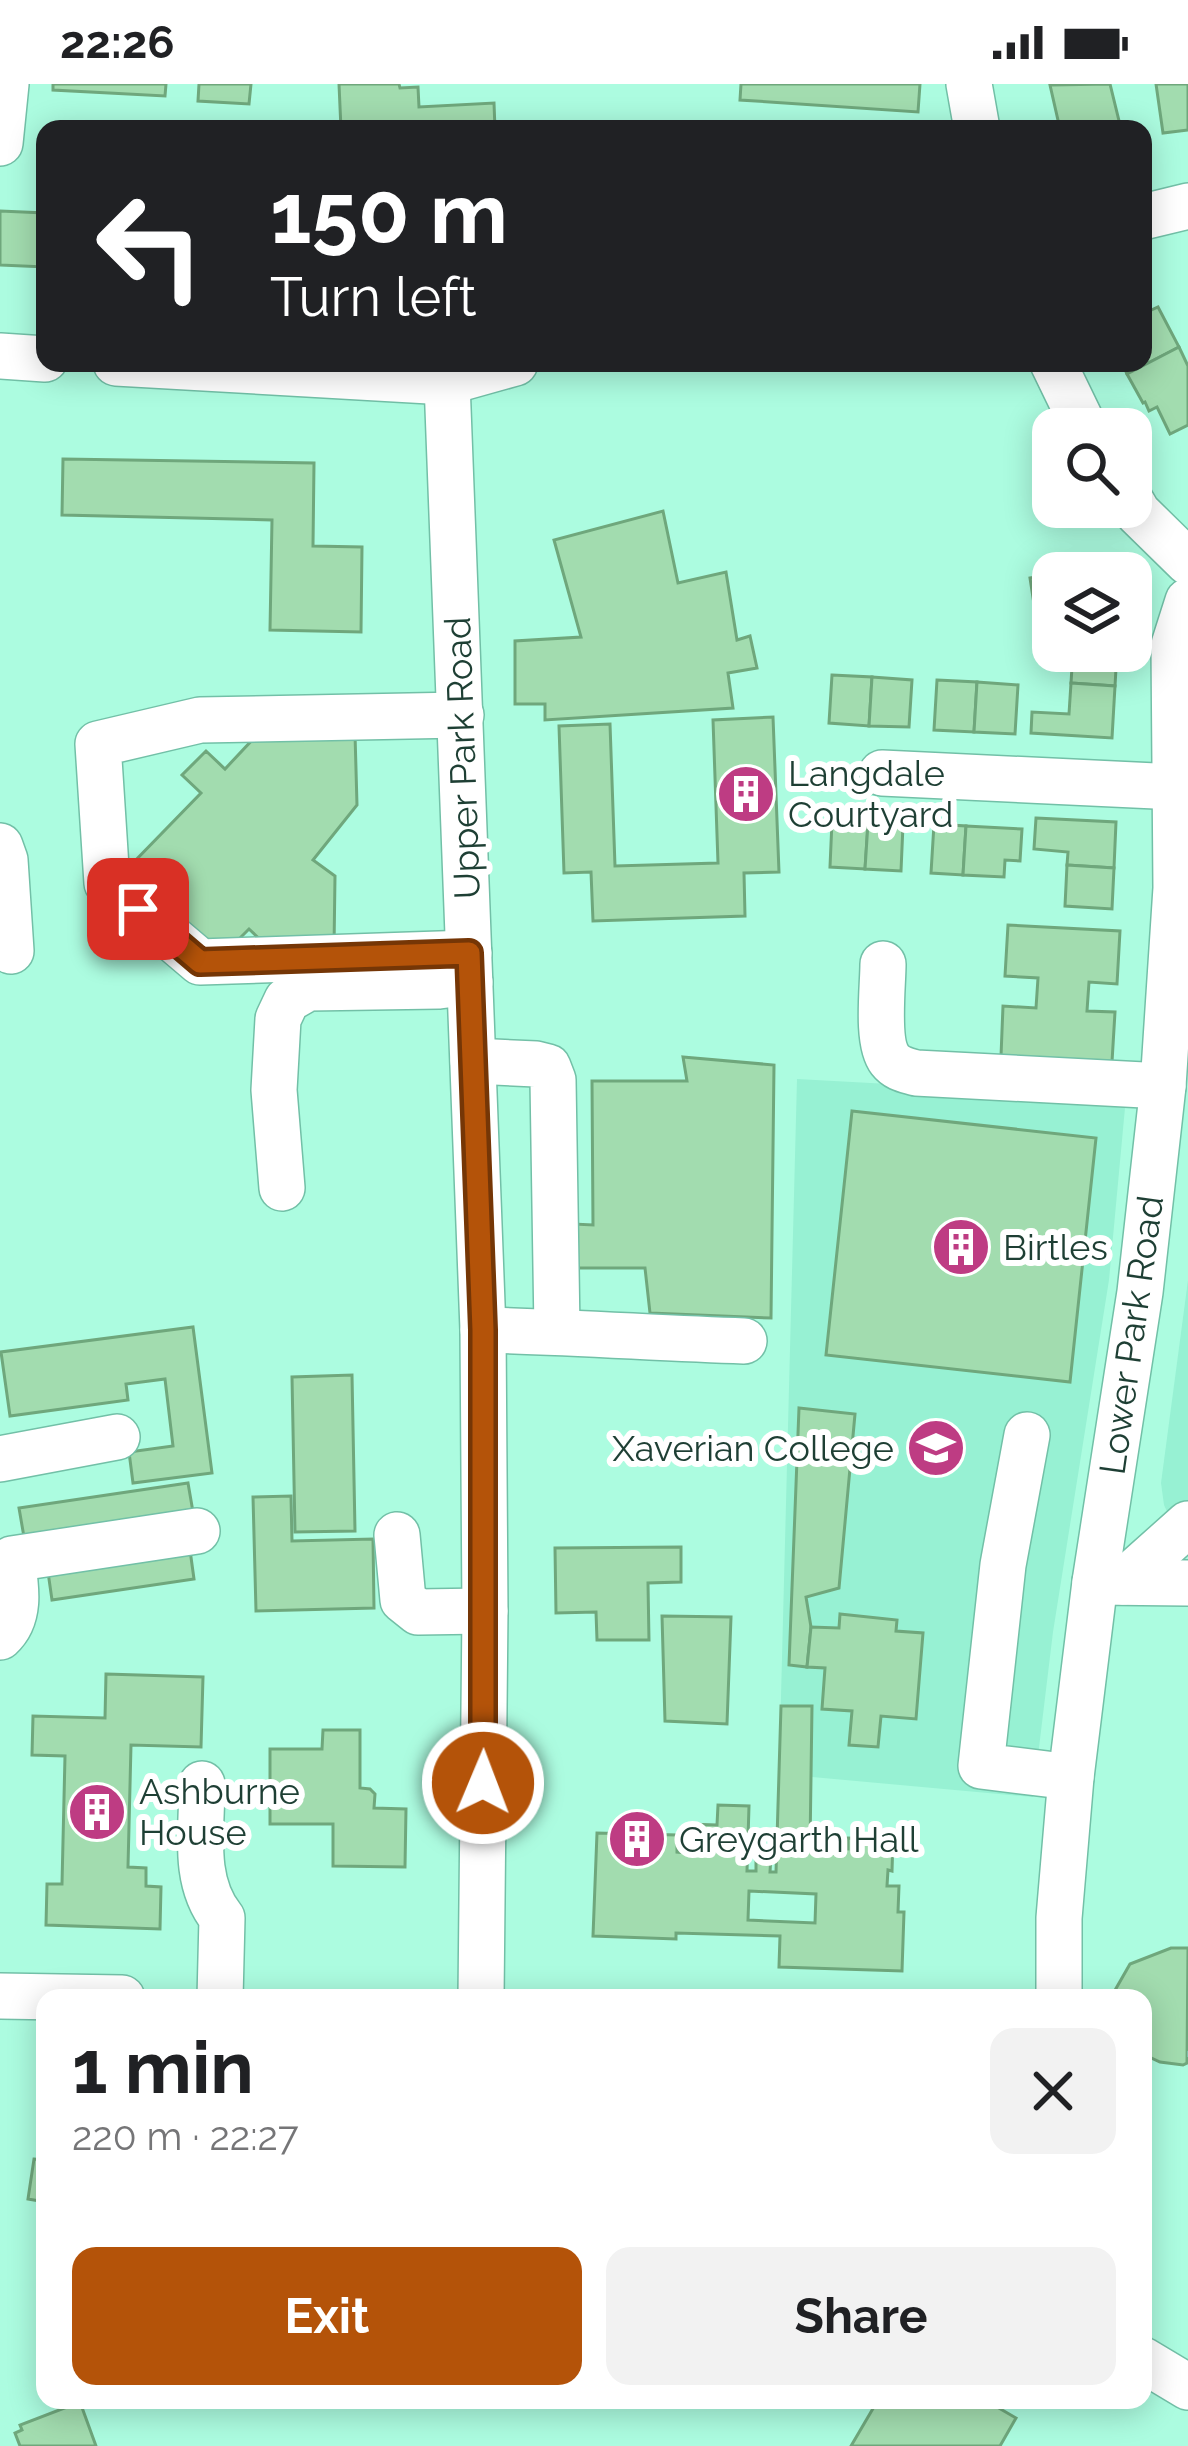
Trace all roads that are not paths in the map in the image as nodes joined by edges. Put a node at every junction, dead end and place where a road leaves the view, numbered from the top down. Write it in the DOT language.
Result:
graph roads {
  1 [pos="6,84"];
  2 [pos="969,84"];
  3 [pos="975,120"];
  4 [pos="0,143"];
  5 [pos="1188,206"];
  6 [pos="1152,215"];
  7 [pos="0,356"];
  8 [pos="36,358"];
  9 [pos="273,372"];
  10 [pos="483,372"];
  11 [pos="1057,372"];
  12 [pos="447,382"];
  13 [pos="1075,408"];
  14 [pos="1152,527"];
  15 [pos="1188,562"];
  16 [pos="1188,601"];
  17 [pos="460,715"];
  18 [pos="882,772"];
  19 [pos="1177,787"];
  20 [pos="0,846"];
  21 [pos="10,951"];
  22 [pos="883,964"];
  23 [pos="469,967"];
  24 [pos="472,1061"];
  25 [pos="1163,1086"];
  26 [pos="281,1188"];
  27 [pos="483,1330"];
  28 [pos="557,1330"];
  29 [pos="744,1341"];
  30 [pos="1027,1435"];
  31 [pos="117,1437"];
  32 [pos="0,1459"];
  33 [pos="1188,1523"];
  34 [pos="197,1531"];
  35 [pos="397,1535"];
  36 [pos="1109,1582"];
  37 [pos="1188,1582"];
  38 [pos="485,1611"];
  39 [pos="0,1637"];
  40 [pos="1071,1777"];
  41 [pos="202,1784"];
  42 [pos="220,1989"];
  43 [pos="481,1989"];
  44 [pos="1059,1989"];
  45 [pos="0,1996"];
  46 [pos="36,1997"];
  47 [pos="1152,2365"];
  48 [pos="1188,2387"];
  1 -- 4 [label="street"];
  2 -- 3 [label="street"];
  5 -- 6 [label="street"];
  7 -- 8 [label="street"];
  9 -- 12 [label="street"];
  10 -- 12 [label="street"];
  11 -- 13 [label="street"];
  12 -- 17 [label="street, Upper Park Road"];
  14 -- 15 [label="street"];
  16 -- 19 [label="street, Lower Park Road"];
  17 -- 23 [label="street, Upper Park Road"];
  17 -- 23 [label="street"];
  18 -- 19 [label="street"];
  19 -- 25 [label="street, Lower Park Road"];
  20 -- 21 [label="street"];
  22 -- 25 [label="street"];
  23 -- 24 [label="street, Upper Park Road"];
  23 -- 26 [label="street"];
  24 -- 27 [label="street, Upper Park Road"];
  24 -- 28 [label="street"];
  25 -- 36 [label="street, Lower Park Road"];
  27 -- 28 [label="street"];
  27 -- 38 [label="street, Upper Park Road"];
  28 -- 29 [label="street"];
  30 -- 40 [label="street"];
  31 -- 32 [label="street"];
  33 -- 36 [label="street"];
  34 -- 39 [label="street"];
  35 -- 38 [label="street"];
  36 -- 37 [label="street"];
  36 -- 40 [label="street, Lower Park Road"];
  38 -- 43 [label="street, Upper Park Road"];
  40 -- 44 [label="street, Lower Park Road"];
  41 -- 42 [label="street"];
  45 -- 46 [label="street"];
  47 -- 48 [label="street"];
}
